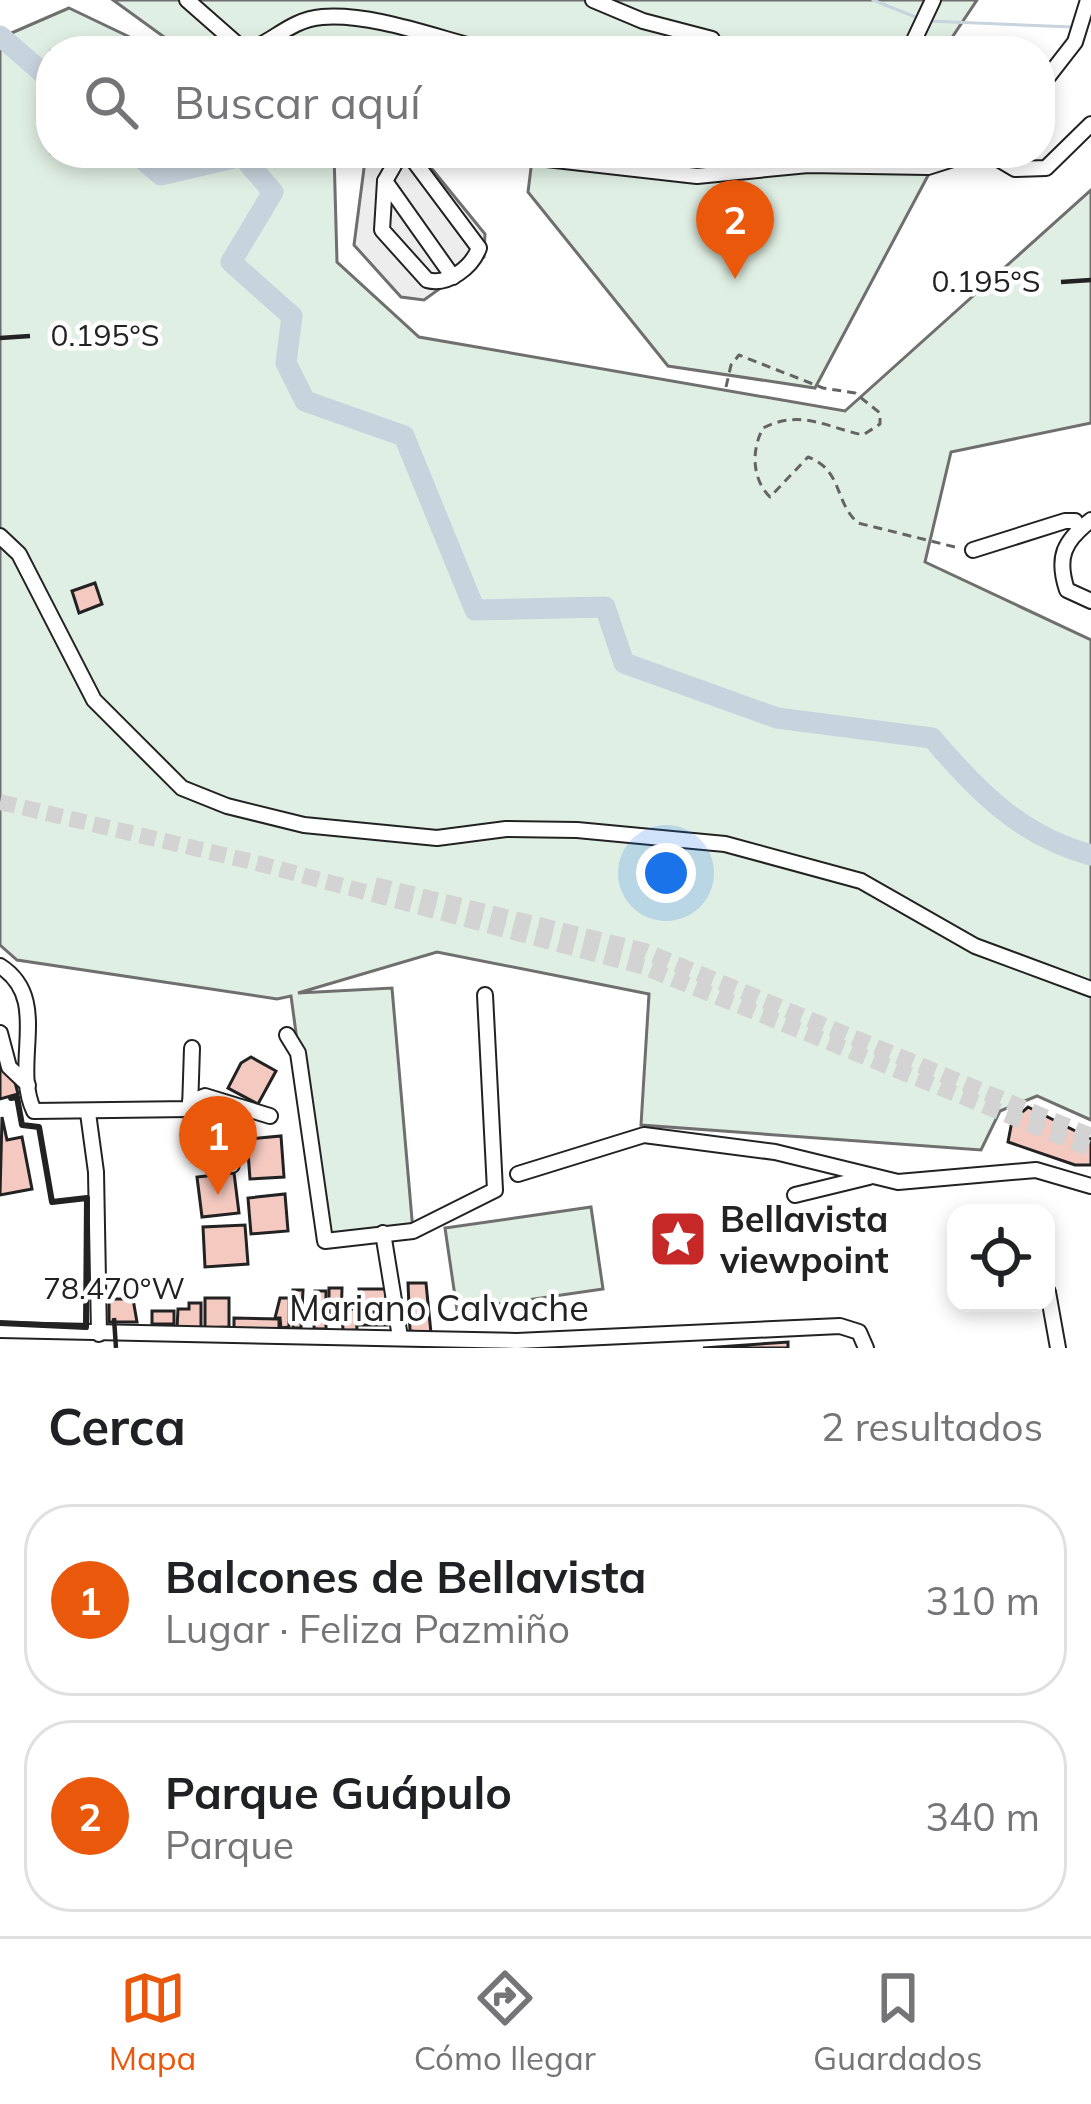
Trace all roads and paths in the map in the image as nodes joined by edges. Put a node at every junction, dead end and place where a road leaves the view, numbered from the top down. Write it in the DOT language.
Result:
graph roads {
  1 [pos="187,0"];
  2 [pos="593,0"];
  3 [pos="933,0"];
  4 [pos="1088,0"];
  5 [pos="228,36"];
  6 [pos="269,36"];
  7 [pos="425,36"];
  8 [pos="699,36"];
  9 [pos="916,36"];
  10 [pos="1055,68"];
  11 [pos="1091,124"];
  12 [pos="1055,159"];
  13 [pos="395,168"];
  14 [pos="417,168"];
  15 [pos="660,168"];
  16 [pos="778,168"];
  17 [pos="1013,168"];
  18 [pos="1046,168"];
  19 [pos="385,182"];
  20 [pos="453,277"];
  21 [pos="726,387"];
  22 [pos="1085,525"];
  23 [pos="0,536"];
  24 [pos="973,550"];
  25 [pos="1091,602"];
  26 [pos="0,966"];
  27 [pos="1091,989"];
  28 [pos="485,995"];
  29 [pos="0,1033"];
  30 [pos="286,1035"];
  31 [pos="192,1048"];
  32 [pos="28,1085"];
  33 [pos="190,1106"];
  34 [pos="88,1113"];
  35 [pos="269,1116"];
  36 [pos="232,1166"];
  37 [pos="518,1174"];
  38 [pos="874,1176"];
  39 [pos="1091,1186"];
  40 [pos="795,1195"];
  41 [pos="383,1233"];
  42 [pos="1052,1312"];
  43 [pos="0,1330"];
  44 [pos="99,1334"];
  45 [pos="400,1337"];
  46 [pos="517,1341"];
  47 [pos="552,1344"];
  48 [pos="501,1348"];
  49 [pos="866,1348"];
  50 [pos="1058,1348"];
  1 -- 5 [label="street"];
  2 -- 8 [label="street"];
  3 -- 9 [label="street"];
  4 -- 10 [label="street"];
  6 -- 7 [label="street"];
  11 -- 12 [label="street"];
  13 -- 19 [label="street"];
  14 -- 20 [label="street"];
  15 -- 16 [label="street"];
  17 -- 18 [label="street"];
  19 -- 20 [label="street"];
  19 -- 20 [label="street"];
  21 -- 24 [label="path"];
  22 -- 24 [label="street"];
  22 -- 25 [label="street"];
  23 -- 27 [label="street"];
  26 -- 32 [label="street"];
  28 -- 41 [label="street"];
  29 -- 32 [label="street"];
  30 -- 41 [label="street"];
  31 -- 33 [label="street"];
  32 -- 34 [label="street"];
  33 -- 34 [label="street"];
  33 -- 35 [label="street"];
  33 -- 36 [label="street"];
  34 -- 44 [label="street"];
  37 -- 38 [label="street"];
  38 -- 39 [label="street"];
  38 -- 40 [label="street"];
  41 -- 45 [label="street"];
  42 -- 50 [label="street"];
  43 -- 44 [label="street, Mariano Calvache"];
  44 -- 45 [label="street, Mariano Calvache"];
  45 -- 46 [label="street, Mariano Calvache"];
  46 -- 47 [label="street, Mariano Calvache"];
  46 -- 48 [label="street"];
  47 -- 49 [label="street, Mariano Calvache"];
}
